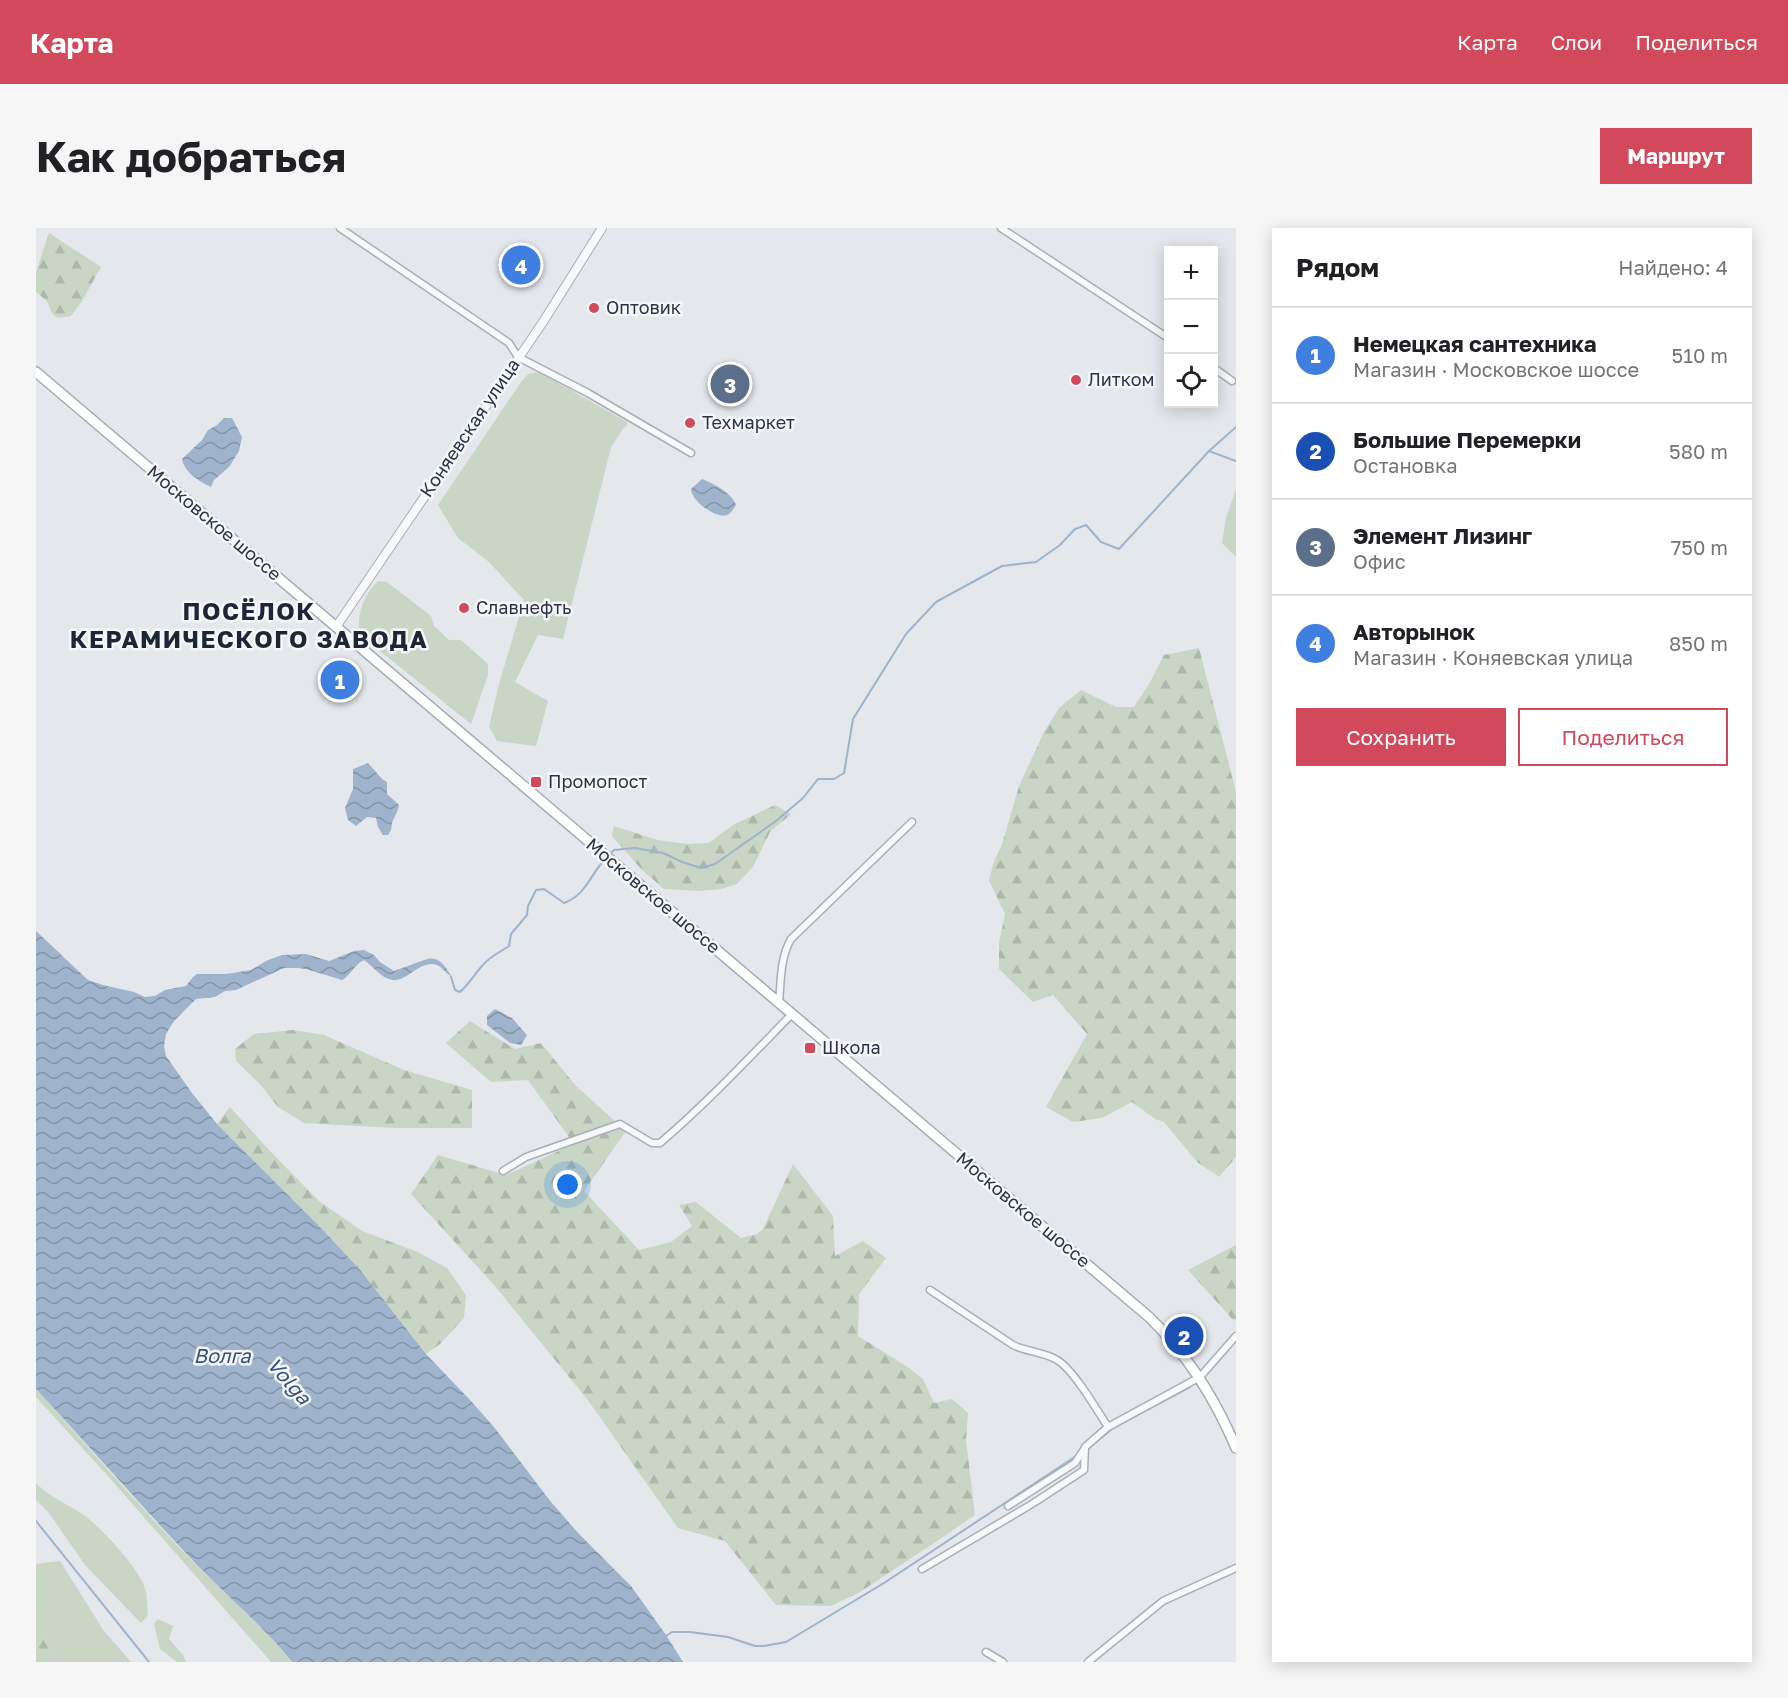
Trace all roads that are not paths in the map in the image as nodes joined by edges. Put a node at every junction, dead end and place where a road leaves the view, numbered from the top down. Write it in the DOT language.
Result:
graph roads {
  1 [pos="339,228"];
  2 [pos="602,228"];
  3 [pos="1001,228"];
  4 [pos="1164,335"];
  5 [pos="518,357"];
  6 [pos="1218,371"];
  7 [pos="36,372"];
  8 [pos="1232,381"];
  9 [pos="692,453"];
  10 [pos="336,627"];
  11 [pos="912,822"];
  12 [pos="779,1003"];
  13 [pos="792,1014"];
  14 [pos="503,1171"];
  15 [pos="930,1290"];
  16 [pos="1236,1336"];
  17 [pos="1200,1377"];
  18 [pos="1108,1427"];
  19 [pos="1086,1448"];
  20 [pos="1236,1448"];
  21 [pos="1008,1506"];
  22 [pos="1236,1568"];
  23 [pos="922,1569"];
  24 [pos="986,1652"];
  25 [pos="1003,1662"];
  26 [pos="1088,1662"];
  1 -- 5 [label="street"];
  2 -- 5 [label="street, Коняевская улица"];
  3 -- 4 [label="street"];
  5 -- 9 [label="street"];
  5 -- 10 [label="street, Коняевская улица"];
  6 -- 8 [label="street"];
  7 -- 10 [label="main road, Московское шоссе"];
  10 -- 12 [label="main road, Московское шоссе"];
  11 -- 12 [label="street"];
  12 -- 13 [label="main road, Московское шоссе"];
  13 -- 14 [label="street"];
  13 -- 17 [label="main road, Московское шоссе"];
  15 -- 18 [label="street"];
  16 -- 17 [label="street"];
  17 -- 18 [label="street"];
  17 -- 20 [label="main road, Московское шоссе"];
  18 -- 19 [label="street"];
  19 -- 21 [label="street"];
  19 -- 23 [label="street"];
  22 -- 26 [label="street"];
  24 -- 25 [label="street"];
}
